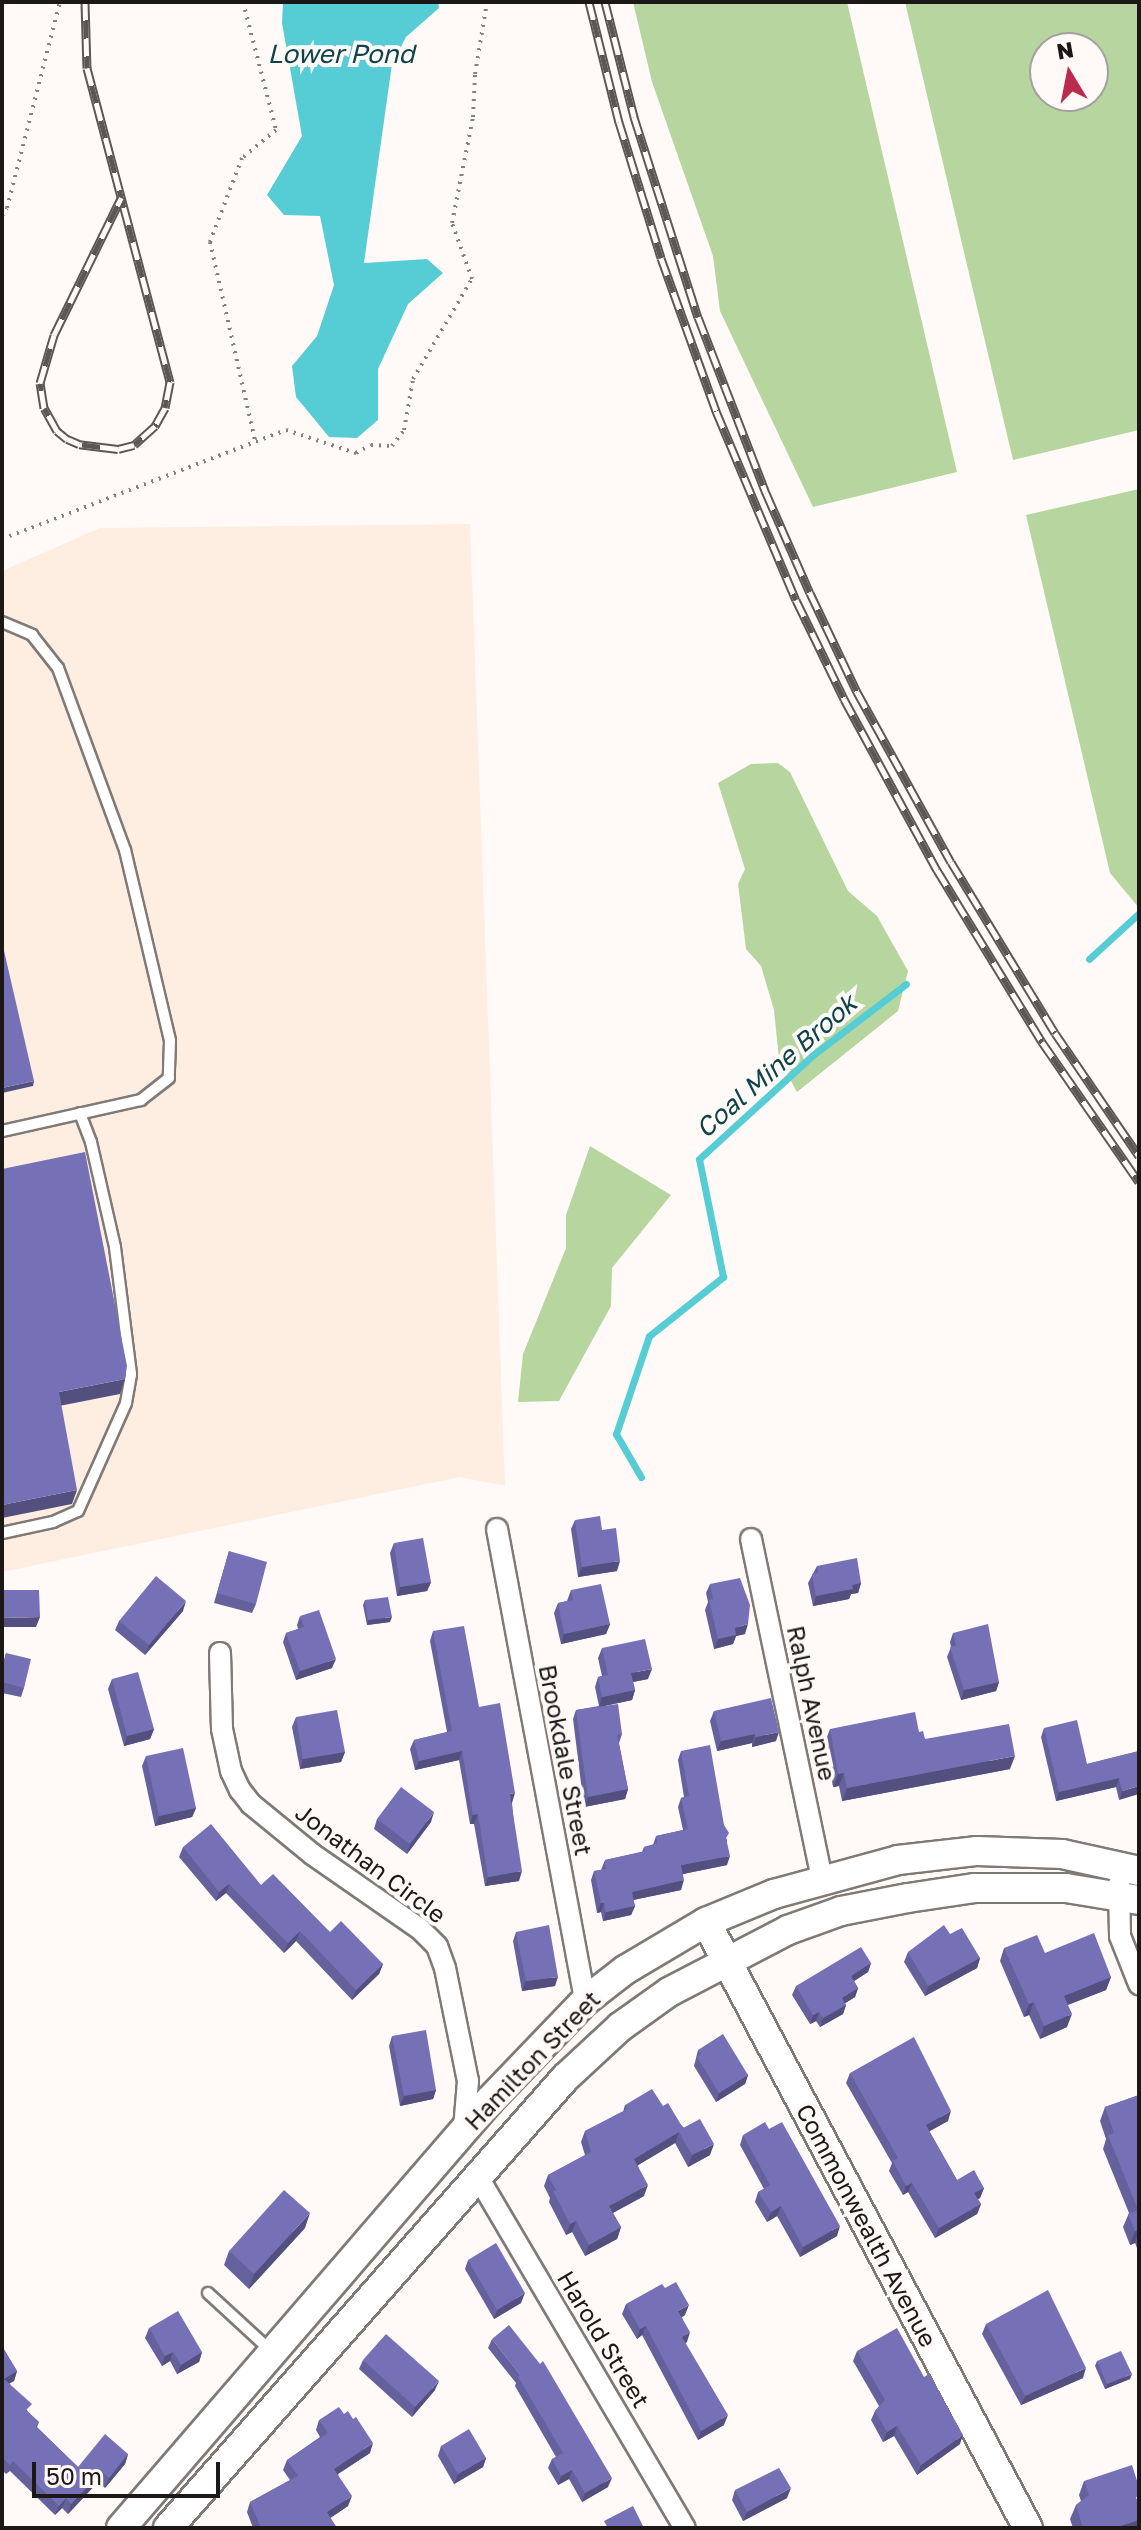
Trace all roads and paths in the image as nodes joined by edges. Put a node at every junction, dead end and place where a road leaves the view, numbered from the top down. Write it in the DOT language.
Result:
graph roads {
  1 [pos="60,2"];
  2 [pos="243,2"];
  3 [pos="487,2"];
  4 [pos="2,216"];
  5 [pos="255,440"];
  6 [pos="2,539"];
  7 [pos="2,622"];
  8 [pos="80,1113"];
  9 [pos="2,1131"];
  10 [pos="497,1529"];
  11 [pos="2,1533"];
  12 [pos="751,1539"];
  13 [pos="220,1653"];
  14 [pos="1130,1868"];
  15 [pos="822,1878"];
  16 [pos="1129,1898"];
  17 [pos="706,1922"];
  18 [pos="726,1960"];
  19 [pos="1139,1984"];
  20 [pos="585,2001"];
  21 [pos="464,2129"];
  22 [pos="478,2177"];
  23 [pos="208,2293"];
  24 [pos="274,2354"];
  25 [pos="154,2492"];
  26 [pos="180,2524"];
  27 [pos="121,2528"];
  28 [pos="685,2528"];
  29 [pos="1028,2528"];
  1 -- 4 [label="path"];
  2 -- 5 [label="path"];
  3 -- 5 [label="path"];
  5 -- 6 [label="path"];
  7 -- 8 [label="lane"];
  8 -- 9 [label="lane"];
  8 -- 11 [label="lane"];
  10 -- 20 [label="street, Brookdale Street"];
  12 -- 15 [label="street, Ralph Avenue"];
  13 -- 21 [label="street, Jonathan Circle"];
  14 -- 15 [label="main road, Hamilton Street"];
  14 -- 16 [label="street"];
  15 -- 17 [label="main road, Hamilton Street"];
  16 -- 18 [label="main road, Hamilton Street"];
  16 -- 19 [label="street"];
  17 -- 18 [label="main road, Commonwealth Avenue"];
  17 -- 20 [label="main road, Hamilton Street"];
  18 -- 22 [label="main road, Hamilton Street"];
  18 -- 29 [label="main road, Commonwealth Avenue"];
  20 -- 21 [label="main road, Hamilton Street"];
  21 -- 24 [label="main road, Hamilton Street"];
  22 -- 26 [label="main road, Hamilton Street"];
  22 -- 28 [label="street, Harold Street"];
  23 -- 24 [label="lane"];
  24 -- 25 [label="main road, Hamilton Street"];
  25 -- 26 [label="street"];
  25 -- 27 [label="main road, Hamilton Street"];
}
